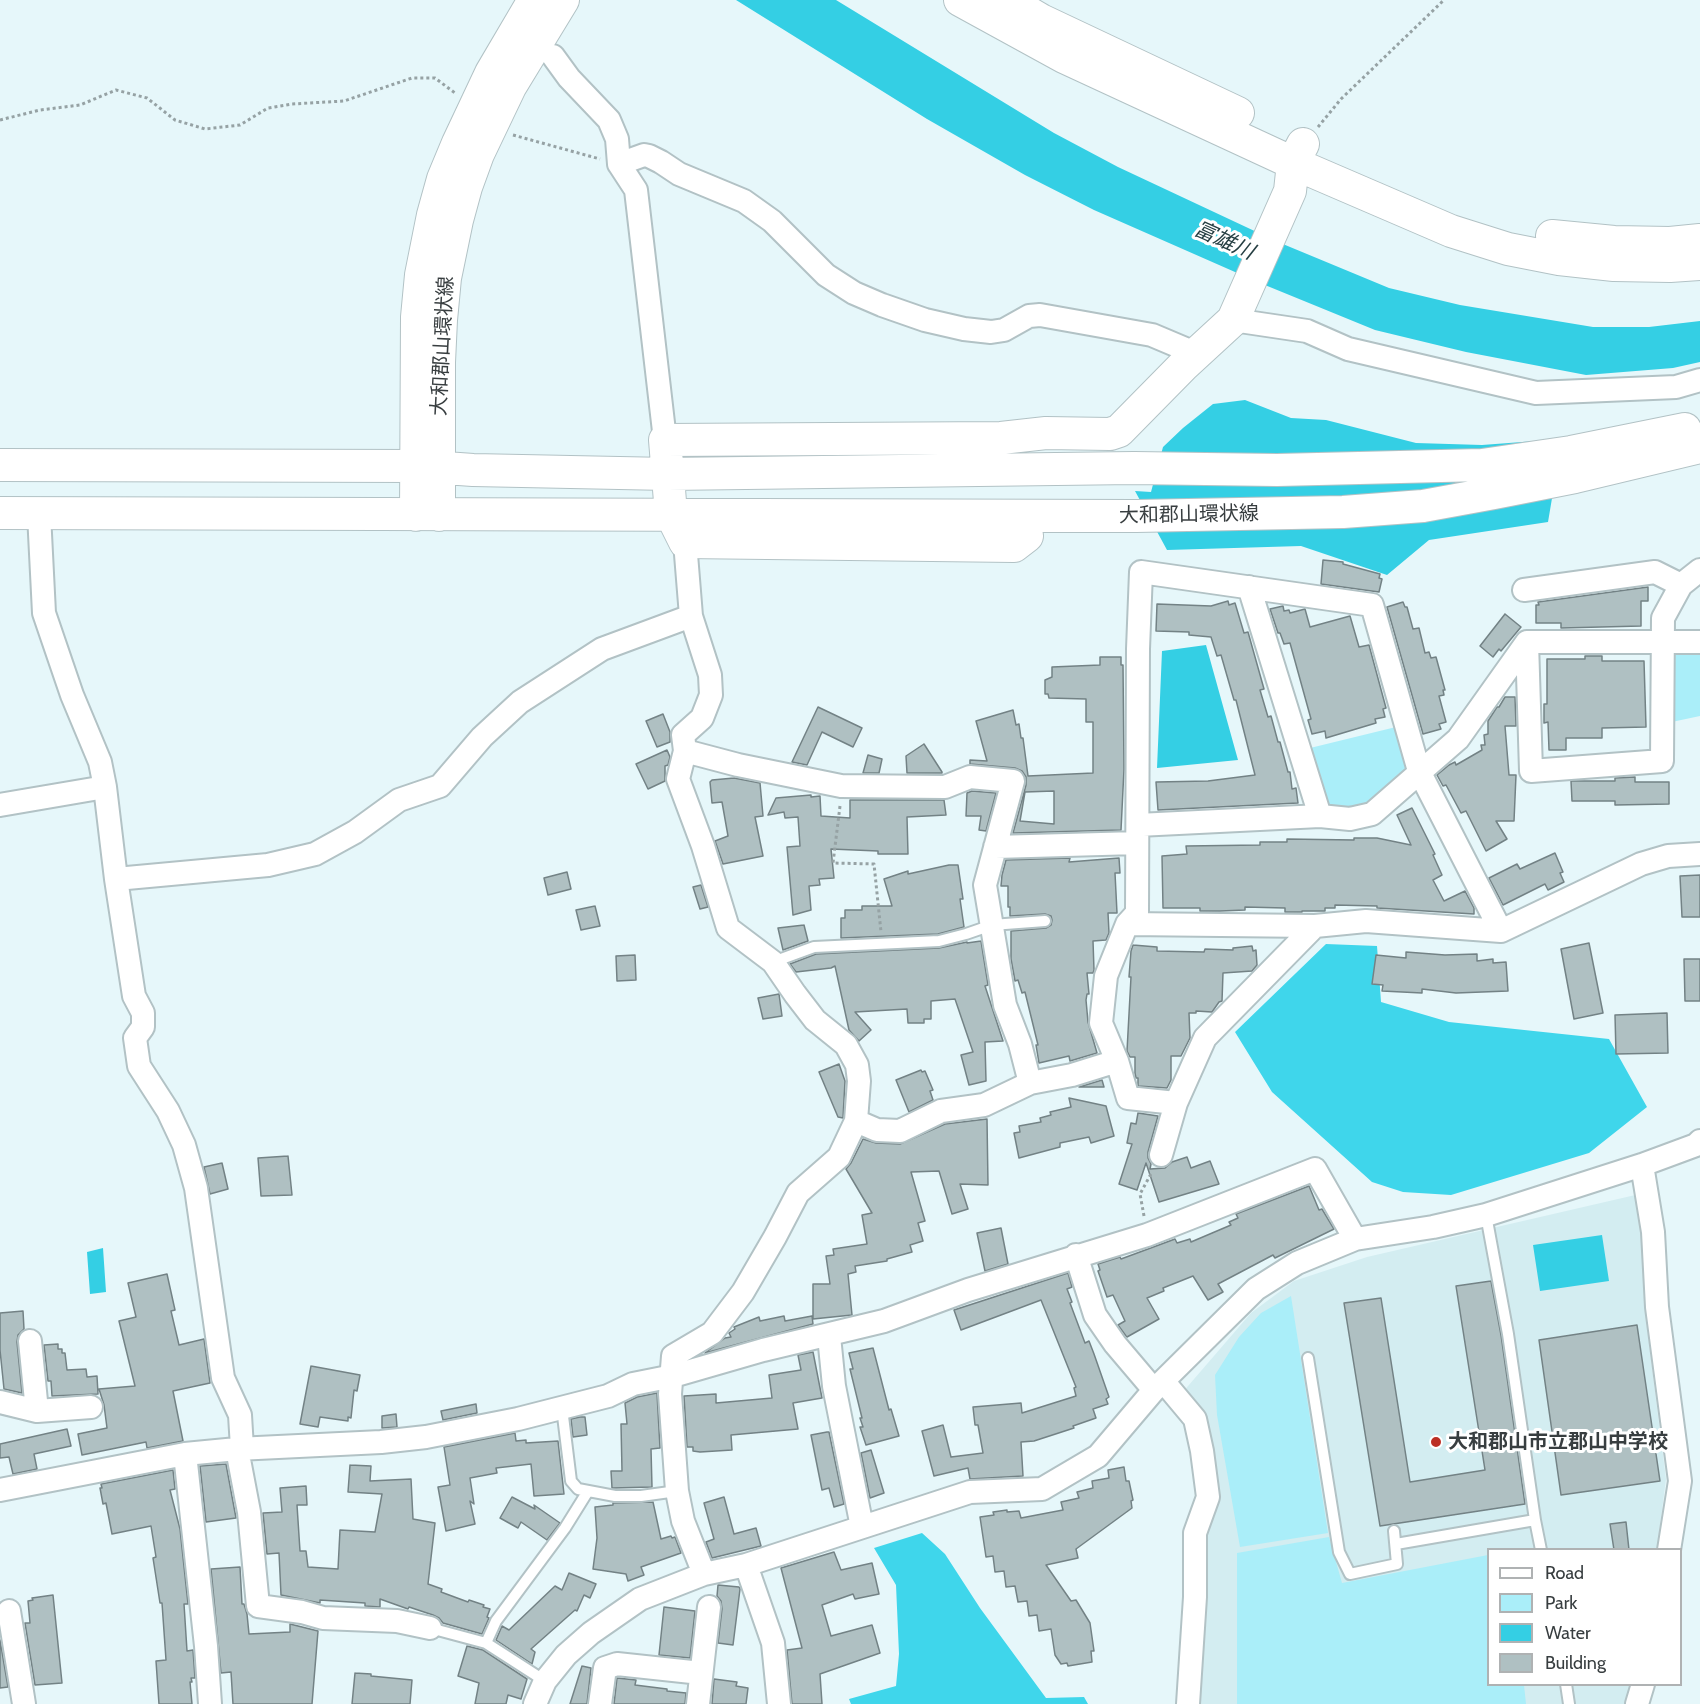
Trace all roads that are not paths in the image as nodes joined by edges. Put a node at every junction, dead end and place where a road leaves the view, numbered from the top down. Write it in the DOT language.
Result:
graph roads {
  1 [pos="534,0"];
  2 [pos="562,0"];
  3 [pos="960,0"];
  4 [pos="1007,0"];
  5 [pos="552,56"];
  6 [pos="619,164"];
  7 [pos="1289,171"];
  8 [pos="1700,240"];
  9 [pos="1700,264"];
  10 [pos="1226,314"];
  11 [pos="1202,349"];
  12 [pos="1700,380"];
  13 [pos="1700,426"];
  14 [pos="665,440"];
  15 [pos="1700,447"];
  16 [pos="0,465"];
  17 [pos="1573,465"];
  18 [pos="428,466"];
  19 [pos="668,474"];
  20 [pos="1027,508"];
  21 [pos="0,513"];
  22 [pos="39,514"];
  23 [pos="671,514"];
  24 [pos="427,515"];
  25 [pos="685,542"];
  26 [pos="1700,570"];
  27 [pos="1681,585"];
  28 [pos="1248,587"];
  29 [pos="1524,590"];
  30 [pos="691,616"];
  31 [pos="1527,642"];
  32 [pos="1700,642"];
  33 [pos="1662,644"];
  34 [pos="685,751"];
  35 [pos="1419,771"];
  36 [pos="105,787"];
  37 [pos="0,805"];
  38 [pos="1320,816"];
  39 [pos="1138,834"];
  40 [pos="995,847"];
  41 [pos="1700,854"];
  42 [pos="116,879"];
  43 [pos="1045,921"];
  44 [pos="1127,924"];
  45 [pos="992,925"];
  46 [pos="1315,926"];
  47 [pos="1501,930"];
  48 [pos="773,962"];
  49 [pos="1117,1061"];
  50 [pos="1030,1083"];
  51 [pos="1176,1103"];
  52 [pos="856,1121"];
  53 [pos="1699,1148"];
  54 [pos="1161,1155"];
  55 [pos="1642,1165"];
  56 [pos="1486,1215"];
  57 [pos="1355,1239"];
  58 [pos="1076,1255"];
  59 [pos="829,1336"];
  60 [pos="30,1341"];
  61 [pos="1308,1358"];
  62 [pos="673,1376"];
  63 [pos="1159,1386"];
  64 [pos="0,1402"];
  65 [pos="91,1407"];
  66 [pos="562,1408"];
  67 [pos="37,1411"];
  68 [pos="239,1448"];
  69 [pos="186,1454"];
  70 [pos="0,1490"];
  71 [pos="588,1491"];
  72 [pos="677,1491"];
  73 [pos="1535,1520"];
  74 [pos="862,1527"];
  75 [pos="1394,1531"];
  76 [pos="1396,1544"];
  77 [pos="1541,1548"];
  78 [pos="1669,1548"];
  79 [pos="746,1565"];
  80 [pos="704,1574"];
  81 [pos="709,1607"];
  82 [pos="9,1611"];
  83 [pos="430,1628"];
  84 [pos="486,1643"];
  85 [pos="701,1673"];
  86 [pos="545,1681"];
  87 [pos="1566,1686"];
  88 [pos="1642,1686"];
  89 [pos="24,1704"];
  90 [pos="210,1704"];
  91 [pos="535,1704"];
  92 [pos="600,1704"];
  93 [pos="698,1704"];
  94 [pos="779,1704"];
  95 [pos="1188,1704"];
  96 [pos="1569,1704"];
  97 [pos="1637,1704"];
  1 -- 18 [label="main road, 大和郡山環状線"];
  2 -- 18 [label="main road, 大和郡山環状線"];
  3 -- 7 [label="main road"];
  4 -- 7 [label="main road"];
  5 -- 6 [label="street"];
  6 -- 11 [label="street"];
  6 -- 14 [label="street"];
  7 -- 8 [label="main road"];
  7 -- 9 [label="main road"];
  7 -- 10 [label="main road"];
  10 -- 11 [label="main road"];
  10 -- 12 [label="street"];
  11 -- 14 [label="main road"];
  13 -- 17 [label="main road, 大和郡山環状線"];
  14 -- 19 [label="main road"];
  15 -- 17 [label="main road, 大和郡山環状線"];
  16 -- 18 [label="main road, 大和郡山環状線"];
  17 -- 19 [label="main road, 大和郡山環状線"];
  17 -- 23 [label="main road, 大和郡山環状線"];
  18 -- 19 [label="main road, 大和郡山環状線"];
  18 -- 24 [label="main road, 大和郡山環状線"];
  19 -- 23 [label="main road"];
  20 -- 25 [label="main road"];
  21 -- 22 [label="main road, 大和郡山環状線"];
  22 -- 24 [label="main road, 大和郡山環状線"];
  22 -- 36 [label="street"];
  23 -- 24 [label="main road, 大和郡山環状線"];
  23 -- 25 [label="main road"];
  25 -- 30 [label="street"];
  26 -- 27 [label="street"];
  27 -- 29 [label="street"];
  27 -- 33 [label="street"];
  28 -- 35 [label="street"];
  28 -- 38 [label="street"];
  28 -- 39 [label="street"];
  30 -- 34 [label="street"];
  30 -- 42 [label="street"];
  31 -- 33 [label="street"];
  31 -- 33 [label="street"];
  31 -- 35 [label="street"];
  32 -- 33 [label="street"];
  34 -- 40 [label="street"];
  34 -- 48 [label="street"];
  35 -- 38 [label="street"];
  35 -- 47 [label="street"];
  36 -- 37 [label="street"];
  36 -- 42 [label="street"];
  38 -- 39 [label="street"];
  39 -- 40 [label="street"];
  39 -- 44 [label="street"];
  40 -- 45 [label="street"];
  41 -- 47 [label="street"];
  42 -- 68 [label="street"];
  43 -- 45 [label="lane"];
  44 -- 46 [label="street"];
  44 -- 49 [label="street"];
  45 -- 48 [label="lane"];
  45 -- 50 [label="street"];
  46 -- 47 [label="street"];
  46 -- 51 [label="street"];
  48 -- 52 [label="street"];
  49 -- 50 [label="street"];
  49 -- 51 [label="street"];
  50 -- 52 [label="street"];
  51 -- 54 [label="street"];
  52 -- 62 [label="street"];
  53 -- 55 [label="street"];
  55 -- 56 [label="street"];
  55 -- 78 [label="street"];
  56 -- 57 [label="street"];
  56 -- 73 [label="lane"];
  57 -- 58 [label="street"];
  57 -- 63 [label="street"];
  58 -- 59 [label="street"];
  58 -- 63 [label="street"];
  59 -- 62 [label="street"];
  59 -- 74 [label="street"];
  60 -- 67 [label="street"];
  61 -- 76 [label="lane"];
  62 -- 66 [label="street"];
  62 -- 72 [label="street"];
  63 -- 74 [label="street"];
  63 -- 95 [label="street"];
  64 -- 67 [label="street"];
  65 -- 67 [label="street"];
  66 -- 68 [label="street"];
  66 -- 71 [label="lane"];
  68 -- 69 [label="street"];
  68 -- 83 [label="street"];
  69 -- 70 [label="street"];
  69 -- 90 [label="street"];
  71 -- 72 [label="lane"];
  71 -- 84 [label="lane"];
  72 -- 80 [label="street"];
  73 -- 76 [label="lane"];
  73 -- 77 [label="lane"];
  74 -- 79 [label="street"];
  75 -- 76 [label="lane"];
  79 -- 80 [label="street"];
  79 -- 94 [label="street"];
  80 -- 86 [label="street"];
  81 -- 85 [label="street"];
  82 -- 89 [label="street"];
  83 -- 84 [label="lane"];
  84 -- 86 [label="lane"];
  85 -- 92 [label="street"];
  85 -- 93 [label="street"];
  86 -- 91 [label="street"];
  87 -- 96 [label="lane"];
  88 -- 97 [label="street"];
}
